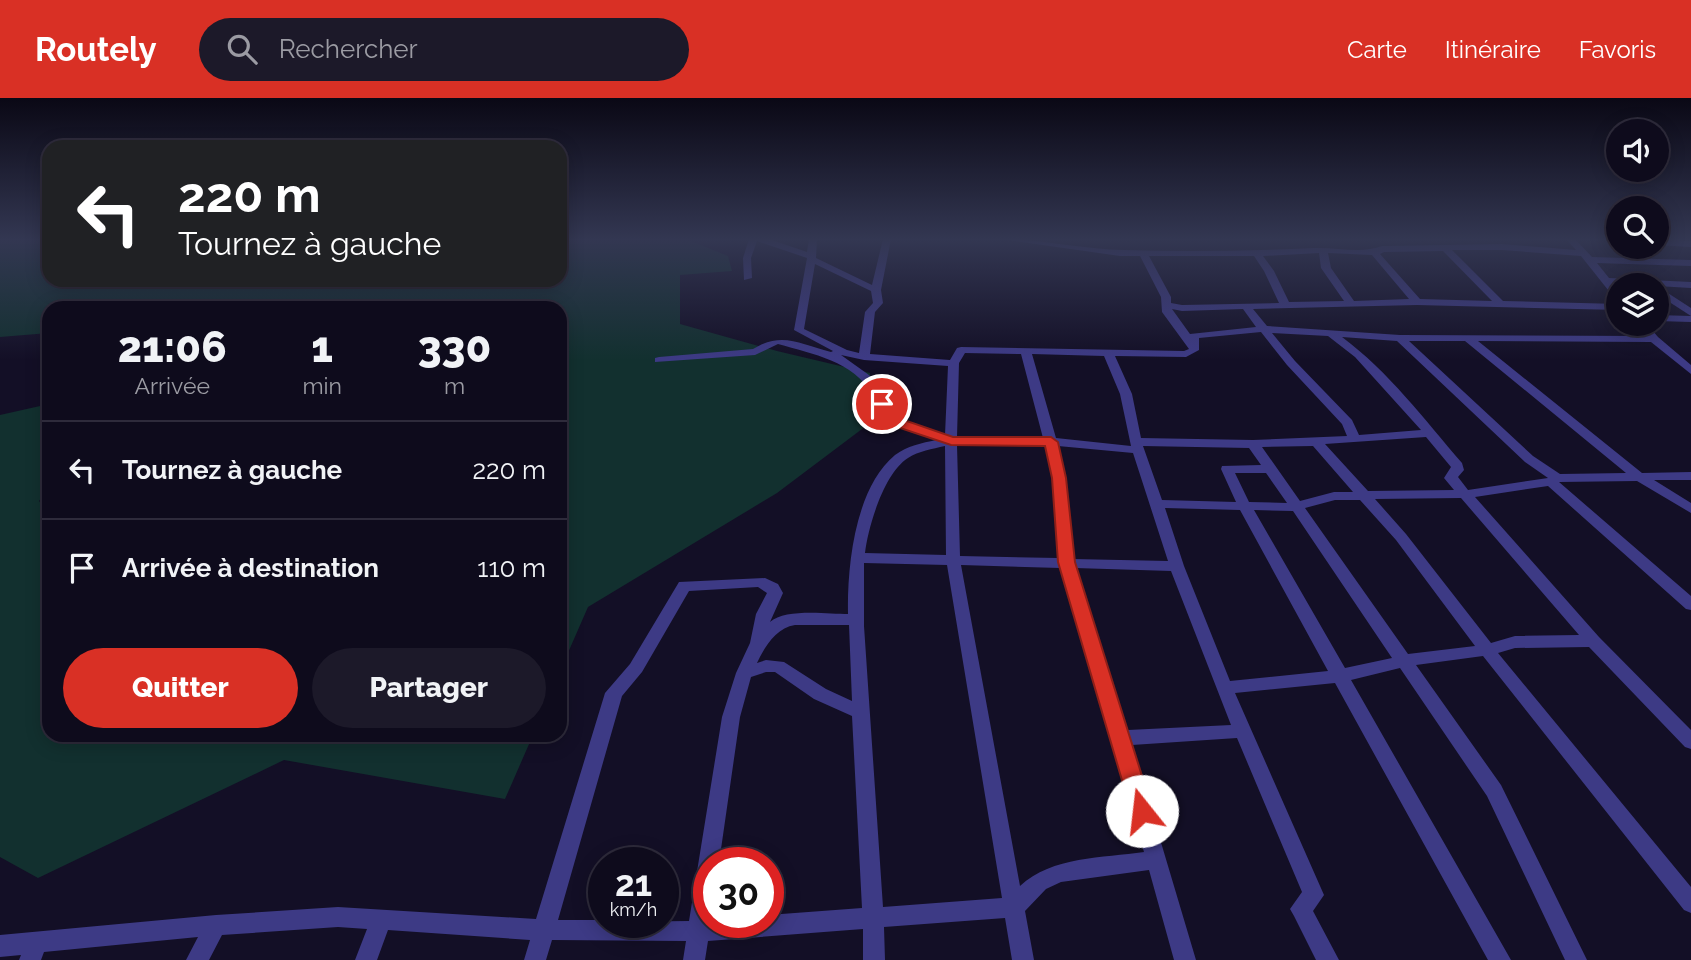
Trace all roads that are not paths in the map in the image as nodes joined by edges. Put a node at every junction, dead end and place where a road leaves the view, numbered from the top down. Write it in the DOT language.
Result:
graph roads {
  1 [pos="807,279"];
  2 [pos="855,279"];
  3 [pos="878,279"];
  4 [pos="1155,279"];
  5 [pos="1271,279"];
  6 [pos="1334,279"];
  7 [pos="1398,279"];
  8 [pos="1476,279"];
  9 [pos="1691,285"];
  10 [pos="1669,286"];
  11 [pos="876,290"];
  12 [pos="1669,297"];
  13 [pos="1350,302"];
  14 [pos="1418,302"];
  15 [pos="1499,303"];
  16 [pos="1168,305"];
  17 [pos="1285,305"];
  18 [pos="1245,306"];
  19 [pos="1606,307"];
  20 [pos="1691,313"];
  21 [pos="1669,318"];
  22 [pos="1691,319"];
  23 [pos="1264,329"];
  24 [pos="1330,333"];
  25 [pos="1652,336"];
  26 [pos="1466,337"];
  27 [pos="1400,338"];
  28 [pos="1654,339"];
  29 [pos="1193,345"];
  30 [pos="1025,350"];
  31 [pos="1108,352"];
  32 [pos="836,353"];
  33 [pos="864,357"];
  34 [pos="659,360"];
  35 [pos="954,363"];
  36 [pos="1691,371"];
  37 [pos="1428,433"];
  38 [pos="1354,439"];
  39 [pos="951,441"];
  40 [pos="1051,442"];
  41 [pos="1317,443"];
  42 [pos="1253,444"];
  43 [pos="1137,446"];
  44 [pos="1269,469"];
  45 [pos="1638,476"];
  46 [pos="1691,476"];
  47 [pos="1554,480"];
  48 [pos="1466,494"];
  49 [pos="1363,495"];
  50 [pos="1156,503"];
  51 [pos="1245,507"];
  52 [pos="1294,507"];
  53 [pos="1691,509"];
  54 [pos="858,558"];
  55 [pos="953,561"];
  56 [pos="1066,562"];
  57 [pos="1177,566"];
  58 [pos="1691,605"];
  59 [pos="857,620"];
  60 [pos="1593,641"];
  61 [pos="758,643"];
  62 [pos="1487,650"];
  63 [pos="1404,661"];
  64 [pos="744,673"];
  65 [pos="1339,676"];
  66 [pos="1224,688"];
  67 [pos="860,712"];
  68 [pos="1242,731"];
  69 [pos="1121,738"];
  70 [pos="1691,742"];
  71 [pos="710,847"];
  72 [pos="1156,860"];
  73 [pos="1691,903"];
  74 [pos="1014,907"];
  75 [pos="382,919"];
  76 [pos="874,919"];
  77 [pos="216,925"];
  78 [pos="784,925"];
  79 [pos="544,930"];
  80 [pos="693,931"];
  81 [pos="696,938"];
  82 [pos="0,946"];
  83 [pos="34,951"];
  84 [pos="197,960"];
  85 [pos="366,960"];
  86 [pos="535,960"];
  87 [pos="694,960"];
  88 [pos="874,960"];
  89 [pos="1023,960"];
  90 [pos="1185,960"];
  91 [pos="1328,960"];
  92 [pos="1500,960"];
  93 [pos="1576,960"];
  1 -- 32 [label="street"];
  2 -- 11 [label="street"];
  3 -- 11 [label="street"];
  4 -- 16 [label="street"];
  5 -- 17 [label="street"];
  6 -- 13 [label="street"];
  7 -- 14 [label="street"];
  8 -- 15 [label="street"];
  9 -- 10 [label="street"];
  11 -- 33 [label="street"];
  12 -- 20 [label="street"];
  13 -- 14 [label="street"];
  13 -- 17 [label="street"];
  14 -- 15 [label="street"];
  15 -- 19 [label="street"];
  16 -- 18 [label="street"];
  16 -- 29 [label="street"];
  17 -- 18 [label="street"];
  18 -- 23 [label="street"];
  21 -- 22 [label="street"];
  23 -- 24 [label="street"];
  23 -- 29 [label="street"];
  23 -- 38 [label="street"];
  24 -- 27 [label="street"];
  24 -- 37 [label="street"];
  25 -- 28 [label="street"];
  26 -- 27 [label="street"];
  26 -- 28 [label="street"];
  26 -- 45 [label="street"];
  27 -- 47 [label="street"];
  28 -- 36 [label="street"];
  29 -- 31 [label="street"];
  30 -- 31 [label="street"];
  30 -- 35 [label="street"];
  30 -- 40 [label="street"];
  31 -- 43 [label="street"];
  32 -- 33 [label="street"];
  32 -- 34 [label="street"];
  32 -- 39 [label="street"];
  33 -- 35 [label="street"];
  35 -- 39 [label="street"];
  37 -- 38 [label="street"];
  37 -- 48 [label="street"];
  38 -- 41 [label="street"];
  39 -- 40 [label="street"];
  39 -- 54 [label="street"];
  39 -- 55 [label="street"];
  40 -- 43 [label="street"];
  40 -- 56 [label="street"];
  41 -- 42 [label="street"];
  41 -- 49 [label="street"];
  42 -- 43 [label="street"];
  42 -- 44 [label="street"];
  43 -- 50 [label="street"];
  44 -- 51 [label="street"];
  44 -- 52 [label="street"];
  45 -- 46 [label="street"];
  45 -- 47 [label="street"];
  45 -- 53 [label="street"];
  47 -- 48 [label="street"];
  47 -- 58 [label="street"];
  48 -- 49 [label="street"];
  48 -- 60 [label="street"];
  49 -- 52 [label="street"];
  49 -- 62 [label="street"];
  50 -- 51 [label="street"];
  50 -- 57 [label="street"];
  51 -- 52 [label="street"];
  51 -- 65 [label="street"];
  52 -- 63 [label="street"];
  54 -- 55 [label="street"];
  54 -- 59 [label="street"];
  55 -- 56 [label="street"];
  55 -- 74 [label="street"];
  56 -- 57 [label="street"];
  56 -- 69 [label="street"];
  57 -- 66 [label="street"];
  59 -- 61 [label="street"];
  59 -- 67 [label="street"];
  60 -- 62 [label="street"];
  60 -- 70 [label="street"];
  61 -- 64 [label="street"];
  61 -- 79 [label="street"];
  62 -- 63 [label="street"];
  62 -- 73 [label="street"];
  63 -- 65 [label="street"];
  63 -- 93 [label="street"];
  64 -- 67 [label="street"];
  64 -- 71 [label="street"];
  65 -- 66 [label="street"];
  65 -- 92 [label="street"];
  66 -- 68 [label="street"];
  67 -- 76 [label="street"];
  68 -- 69 [label="street"];
  68 -- 91 [label="street"];
  69 -- 72 [label="street"];
  72 -- 74 [label="street"];
  72 -- 90 [label="street"];
  74 -- 76 [label="street"];
  74 -- 89 [label="street"];
  75 -- 77 [label="street"];
  75 -- 79 [label="street"];
  75 -- 85 [label="street"];
  76 -- 78 [label="street"];
  76 -- 88 [label="street"];
  77 -- 83 [label="street"];
  77 -- 84 [label="street"];
  79 -- 80 [label="street"];
  79 -- 86 [label="street"];
  81 -- 87 [label="street"];
  82 -- 83 [label="street"];
}
